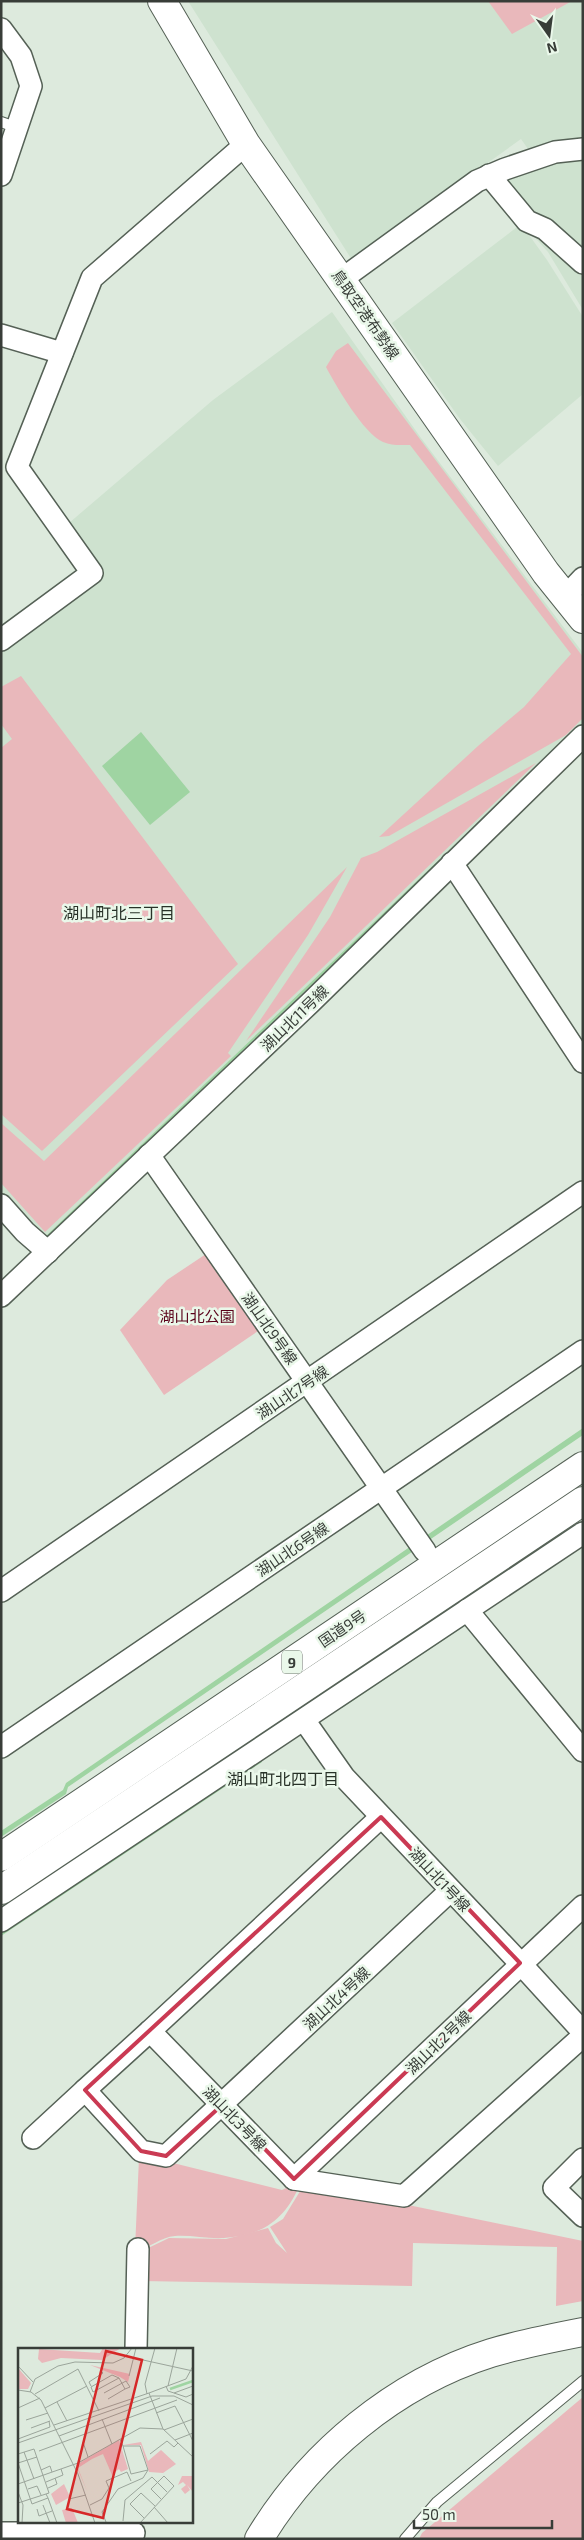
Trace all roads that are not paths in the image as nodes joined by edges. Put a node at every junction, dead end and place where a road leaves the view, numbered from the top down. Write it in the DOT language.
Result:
graph roads {
  1 [pos="162,1"];
  2 [pos="1,29"];
  3 [pos="9,125"];
  4 [pos="246,144"];
  5 [pos="583,149"];
  6 [pos="1,175"];
  7 [pos="490,176"];
  8 [pos="583,263"];
  9 [pos="342,279"];
  10 [pos="1,335"];
  11 [pos="62,353"];
  12 [pos="574,587"];
  13 [pos="583,619"];
  14 [pos="1,640"];
  15 [pos="583,736"];
  16 [pos="452,863"];
  17 [pos="581,1055"];
  18 [pos="149,1155"];
  19 [pos="583,1192"];
  20 [pos="1,1205"];
  21 [pos="48,1252"];
  22 [pos="1,1296"];
  23 [pos="583,1351"];
  24 [pos="308,1382"];
  25 [pos="583,1466"];
  26 [pos="380,1489"];
  27 [pos="583,1501"];
  28 [pos="583,1533"];
  29 [pos="425,1551"];
  30 [pos="1,1591"];
  31 [pos="467,1610"];
  32 [pos="304,1720"];
  33 [pos="1,1747"];
  34 [pos="583,1751"];
  35 [pos="381,1817"];
  36 [pos="1,1857"];
  37 [pos="1,1890"];
  38 [pos="450,1891"];
  39 [pos="583,1906"];
  40 [pos="1,1921"];
  41 [pos="520,1963"];
  42 [pos="150,2030"];
  43 [pos="583,2034"];
  44 [pos="85,2090"];
  45 [pos="222,2105"];
  46 [pos="33,2138"];
  47 [pos="583,2159"];
  48 [pos="294,2179"];
  49 [pos="583,2216"];
  50 [pos="138,2249"];
  51 [pos="583,2332"];
  52 [pos="136,2348"];
  53 [pos="583,2381"];
  54 [pos="134,2531"];
  55 [pos="1,2533"];
  56 [pos="259,2539"];
  57 [pos="405,2539"];
  1 -- 4 [label="main road, 鳥取空港布勢線"];
  2 -- 3 [label="street"];
  3 -- 6 [label="street"];
  4 -- 9 [label="main road, 鳥取空港布勢線"];
  4 -- 11 [label="street"];
  5 -- 7 [label="street"];
  7 -- 8 [label="street"];
  7 -- 9 [label="street"];
  9 -- 12 [label="main road, 鳥取空港布勢線"];
  10 -- 11 [label="street"];
  11 -- 14 [label="street"];
  12 -- 13 [label="main road, 鳥取空港布勢線"];
  15 -- 16 [label="street, 湖山北11号線"];
  16 -- 17 [label="street"];
  16 -- 18 [label="street, 湖山北11号線"];
  18 -- 21 [label="street, 湖山北11号線"];
  18 -- 24 [label="street, 湖山北9号線"];
  19 -- 24 [label="street, 湖山北7号線"];
  20 -- 21 [label="street"];
  21 -- 22 [label="street, 湖山北11号線"];
  23 -- 26 [label="street, 湖山北6号線"];
  24 -- 26 [label="street, 湖山北9号線"];
  24 -- 30 [label="street, 湖山北7号線"];
  25 -- 36 [label="main road, 国道9号 / 9"];
  26 -- 29 [label="street, 湖山北9号線"];
  26 -- 33 [label="street, 湖山北6号線"];
  27 -- 37 [label="main road, 国道9号 / 9"];
  28 -- 31 [label="street"];
  31 -- 32 [label="street"];
  31 -- 34 [label="street"];
  32 -- 35 [label="street, 湖山北1号線"];
  32 -- 40 [label="street"];
  35 -- 38 [label="street, 湖山北1号線"];
  35 -- 42 [label="street"];
  38 -- 41 [label="street, 湖山北1号線"];
  38 -- 45 [label="street, 湖山北4号線"];
  39 -- 41 [label="street, 湖山北2号線"];
  41 -- 43 [label="street, 湖山北1号線"];
  41 -- 48 [label="street, 湖山北2号線"];
  42 -- 44 [label="street"];
  42 -- 45 [label="street, 湖山北3号線"];
  43 -- 48 [label="street"];
  44 -- 45 [label="street, 湖山北4号線"];
  44 -- 46 [label="street"];
  45 -- 48 [label="street, 湖山北3号線"];
  47 -- 49 [label="street"];
  50 -- 52 [label="street"];
  51 -- 56 [label="main road"];
  53 -- 57 [label="lane"];
  54 -- 55 [label="street"];
}
